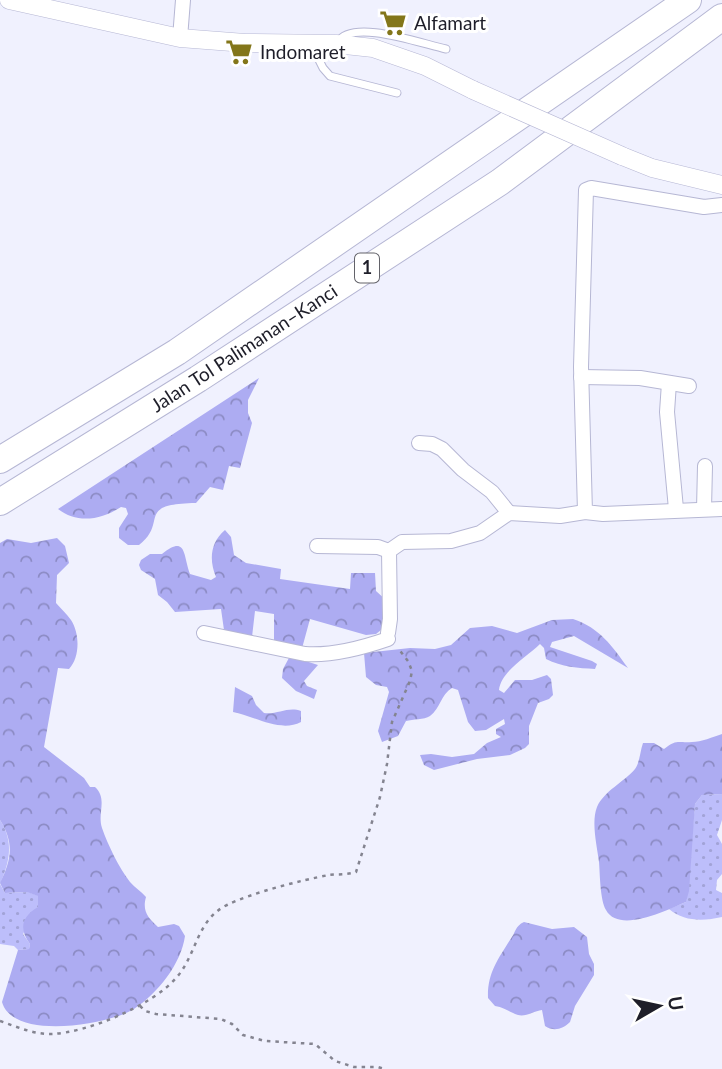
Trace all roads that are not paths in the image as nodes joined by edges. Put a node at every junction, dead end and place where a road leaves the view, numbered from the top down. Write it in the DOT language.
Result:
graph roads {
  1 [pos="9,0"];
  2 [pos="183,0"];
  3 [pos="688,0"];
  4 [pos="722,17"];
  5 [pos="180,38"];
  6 [pos="337,44"];
  7 [pos="312,45"];
  8 [pos="446,49"];
  9 [pos="397,93"];
  10 [pos="722,185"];
  11 [pos="722,205"];
  12 [pos="581,377"];
  13 [pos="669,383"];
  14 [pos="689,386"];
  15 [pos="419,443"];
  16 [pos="0,460"];
  17 [pos="705,466"];
  18 [pos="0,502"];
  19 [pos="676,509"];
  20 [pos="704,509"];
  21 [pos="722,509"];
  22 [pos="585,512"];
  23 [pos="509,513"];
  24 [pos="317,546"];
  25 [pos="389,551"];
  26 [pos="204,633"];
  1 -- 5 [label="street"];
  2 -- 5 [label="street"];
  3 -- 16 [label="highway, Jalan Tol Palimanan–Kanci / 1"];
  4 -- 18 [label="highway, Jalan Tol Palimanan–Kanci / 1"];
  5 -- 7 [label="street"];
  6 -- 7 [label="street"];
  6 -- 8 [label="lane"];
  6 -- 10 [label="street, bridge"];
  7 -- 9 [label="lane"];
  11 -- 12 [label="street"];
  12 -- 13 [label="street"];
  12 -- 22 [label="street"];
  13 -- 14 [label="street"];
  13 -- 19 [label="street"];
  15 -- 23 [label="street"];
  17 -- 20 [label="street"];
  19 -- 20 [label="street"];
  19 -- 22 [label="street"];
  20 -- 21 [label="street"];
  22 -- 23 [label="street"];
  23 -- 25 [label="street"];
  24 -- 25 [label="street"];
  25 -- 26 [label="street"];
}
